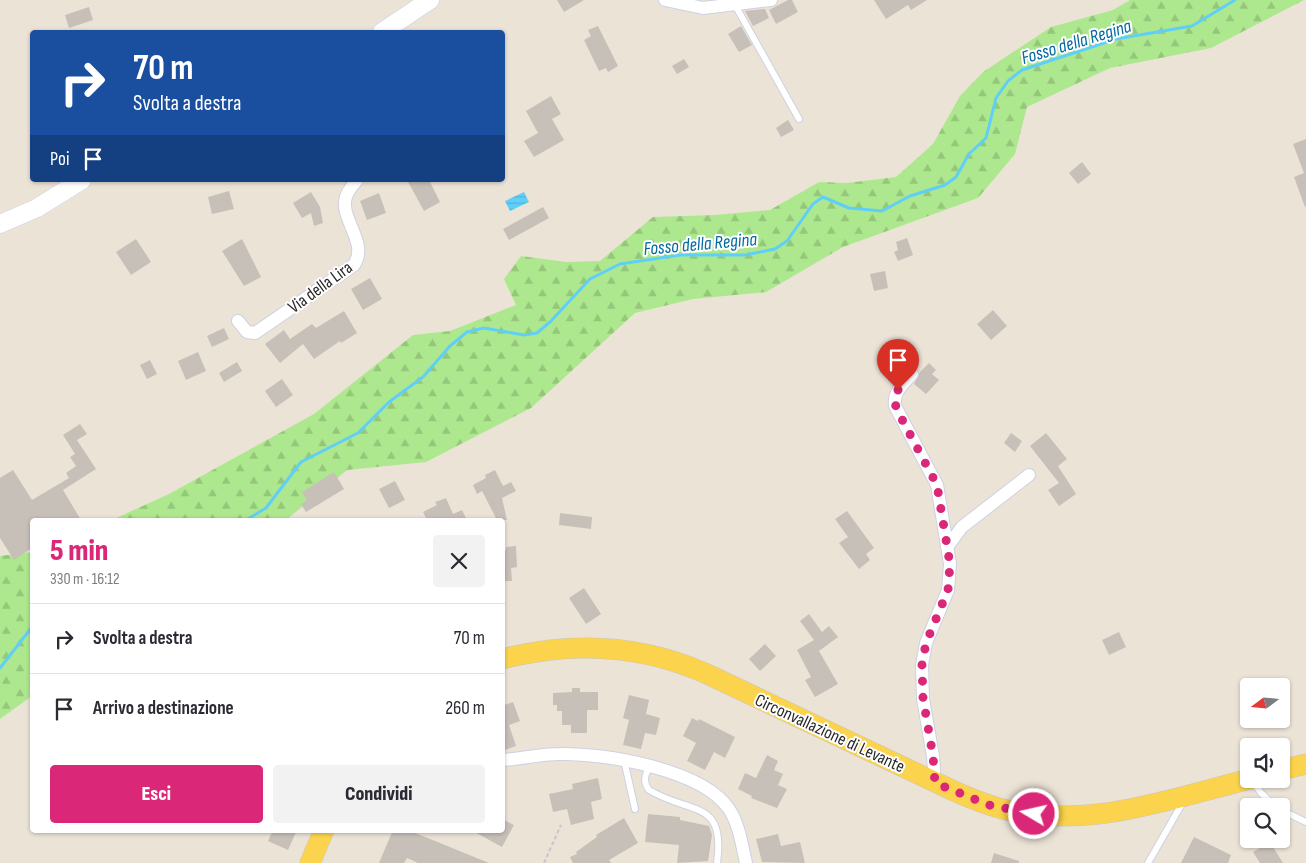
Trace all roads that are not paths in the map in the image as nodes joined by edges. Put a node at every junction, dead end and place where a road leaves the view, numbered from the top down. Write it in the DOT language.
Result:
graph roads {
  1 [pos="665,0"];
  2 [pos="771,0"];
  3 [pos="421,3"];
  4 [pos="736,5"];
  5 [pos="385,30"];
  6 [pos="799,119"];
  7 [pos="79,182"];
  8 [pos="356,182"];
  9 [pos="0,224"];
  10 [pos="238,321"];
  11 [pos="912,374"];
  12 [pos="1029,475"];
  13 [pos="947,547"];
  14 [pos="505,658"];
  15 [pos="505,760"];
  16 [pos="624,760"];
  17 [pos="1306,764"];
  18 [pos="650,766"];
  19 [pos="1290,768"];
  20 [pos="1240,782"];
  21 [pos="935,783"];
  22 [pos="1257,788"];
  23 [pos="1188,794"];
  24 [pos="1266,798"];
  25 [pos="635,810"];
  26 [pos="1290,814"];
  27 [pos="1306,822"];
  28 [pos="323,833"];
  29 [pos="310,863"];
  30 [pos="717,863"];
  31 [pos="746,863"];
  32 [pos="1148,863"];
  1 -- 4 [label="street"];
  2 -- 4 [label="street"];
  3 -- 5 [label="street"];
  4 -- 6 [label="lane"];
  7 -- 9 [label="street"];
  8 -- 10 [label="street, Via della Lira"];
  11 -- 13 [label="street"];
  12 -- 13 [label="street"];
  13 -- 21 [label="street"];
  14 -- 21 [label="main road, Circonvallazione di Levante"];
  15 -- 16 [label="street"];
  16 -- 18 [label="street"];
  16 -- 25 [label="lane"];
  17 -- 19 [label="main road"];
  18 -- 30 [label="lane"];
  18 -- 31 [label="street"];
  20 -- 23 [label="main road, Circonvallazione di Levante"];
  21 -- 23 [label="main road, Circonvallazione di Levante"];
  22 -- 24 [label="lane"];
  23 -- 32 [label="lane"];
  26 -- 27 [label="lane"];
  28 -- 29 [label="main road"];
}
